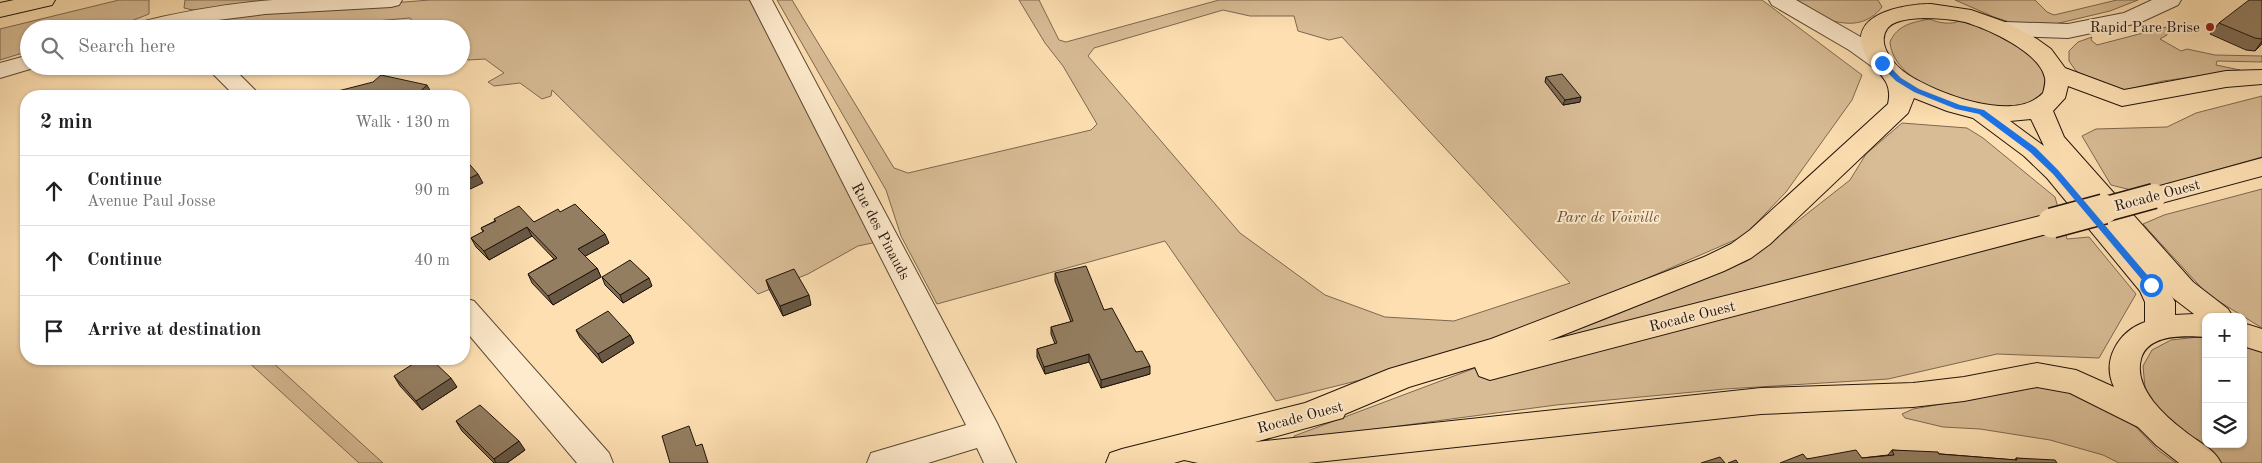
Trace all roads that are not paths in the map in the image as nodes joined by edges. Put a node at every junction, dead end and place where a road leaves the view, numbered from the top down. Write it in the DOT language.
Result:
graph roads {
  1 [pos="44,0"];
  2 [pos="391,0"];
  3 [pos="761,0"];
  4 [pos="1780,0"];
  5 [pos="1946,0"];
  6 [pos="2170,0"];
  7 [pos="0,10"];
  8 [pos="1889,12"];
  9 [pos="170,17"];
  10 [pos="1972,17"];
  11 [pos="1820,23"];
  12 [pos="2005,30"];
  13 [pos="2068,32"];
  14 [pos="2041,53"];
  15 [pos="20,65"];
  16 [pos="0,71"];
  17 [pos="1890,71"];
  18 [pos="2056,73"];
  19 [pos="226,75"];
  20 [pos="2262,77"];
  21 [pos="242,90"];
  22 [pos="2039,108"];
  23 [pos="1981,112"];
  24 [pos="2262,167"];
  25 [pos="2213,313"];
  26 [pos="470,316"];
  27 [pos="2202,326"];
  28 [pos="2160,327"];
  29 [pos="1314,413"];
  30 [pos="2150,419"];
  31 [pos="986,432"];
  32 [pos="1184,447"];
  33 [pos="598,463"];
  34 [pos="883,463"];
  35 [pos="1000,463"];
  36 [pos="1122,463"];
  37 [pos="2205,463"];
  1 -- 7 [label="main road"];
  2 -- 9 [label="street"];
  3 -- 31 [label="street, Rue des Pinauds"];
  4 -- 11 [label="street"];
  5 -- 10 [label="main road"];
  6 -- 13 [label="street"];
  8 -- 10 [label="main road"];
  8 -- 11 [label="street"];
  8 -- 17 [label="main road"];
  10 -- 12 [label="main road"];
  11 -- 17 [label="street"];
  12 -- 13 [label="street"];
  12 -- 14 [label="main road"];
  13 -- 14 [label="street"];
  14 -- 18 [label="main road"];
  15 -- 16 [label="street"];
  17 -- 23 [label="main road"];
  17 -- 29 [label="main road"];
  18 -- 20 [label="main road"];
  18 -- 22 [label="main road"];
  19 -- 21 [label="street"];
  22 -- 23 [label="main road"];
  22 -- 25 [label="main road"];
  23 -- 28 [label="main road"];
  24 -- 29 [label="main road, Rocade Ouest, bridge"];
  26 -- 33 [label="street"];
  27 -- 28 [label="main road"];
  28 -- 30 [label="main road"];
  29 -- 32 [label="main road, Rocade Ouest"];
  30 -- 32 [label="main road"];
  30 -- 37 [label="main road"];
  31 -- 34 [label="street"];
  31 -- 35 [label="street, Rue des Pinauds"];
  32 -- 36 [label="main road, Rocade Ouest"];
}
